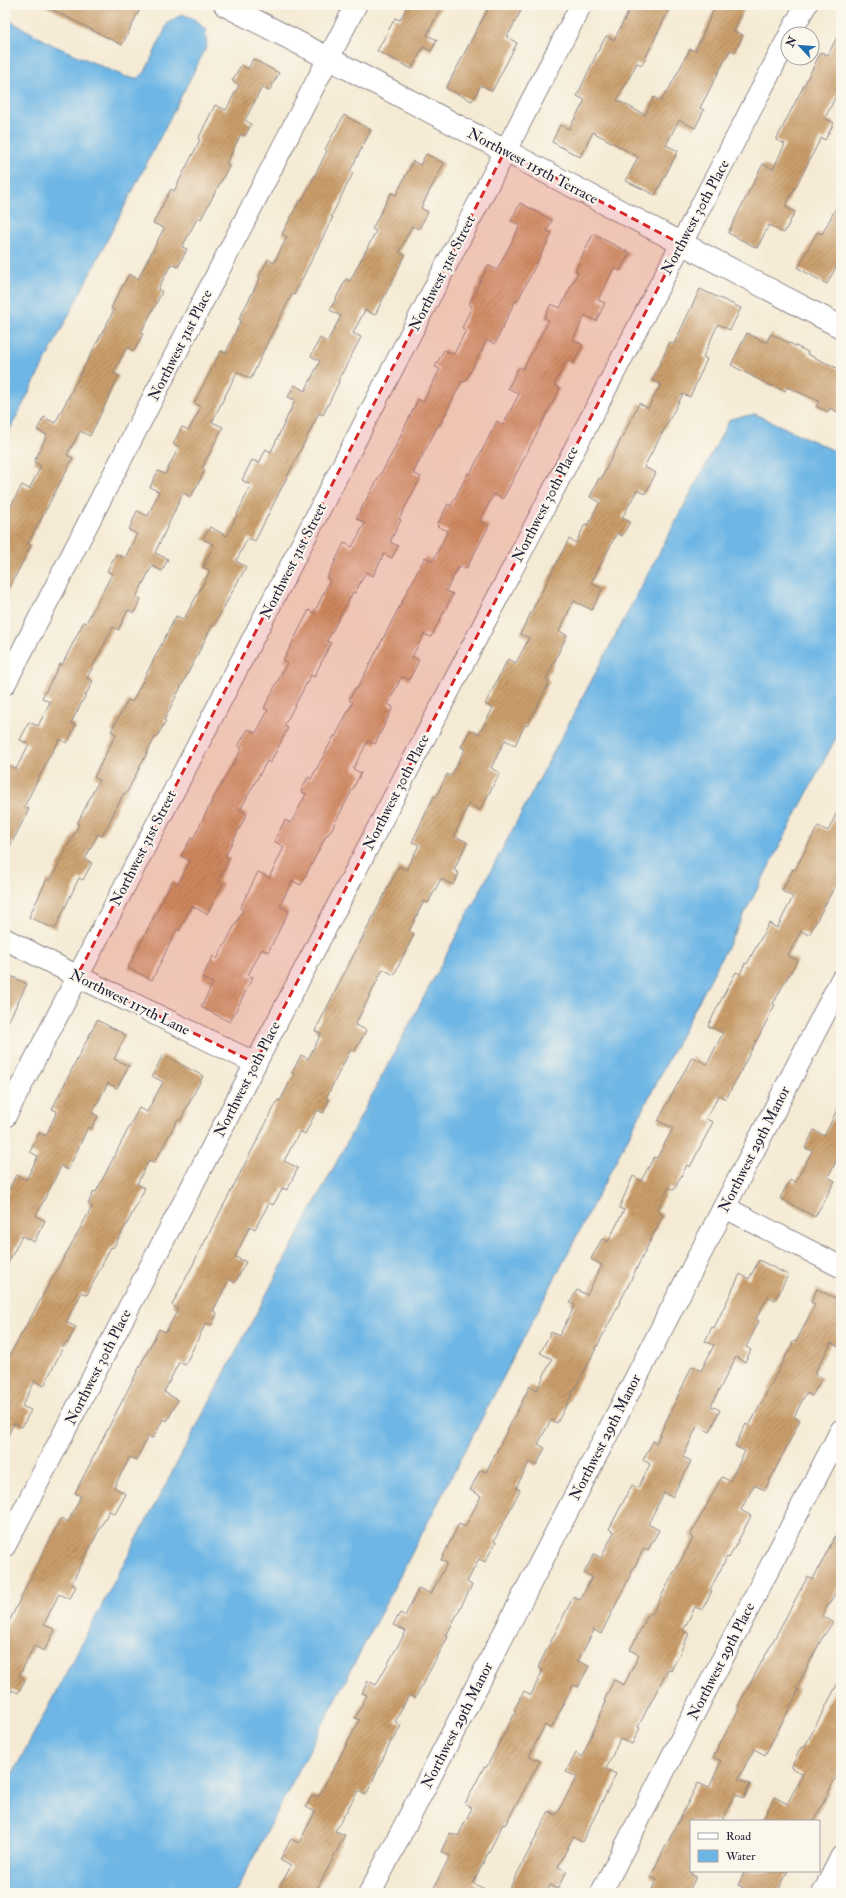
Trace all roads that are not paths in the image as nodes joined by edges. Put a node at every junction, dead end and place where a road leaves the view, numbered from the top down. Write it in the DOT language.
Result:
graph roads {
  1 [pos="225,5"];
  2 [pos="356,5"];
  3 [pos="581,5"];
  4 [pos="806,5"];
  5 [pos="794,26"];
  6 [pos="780,53"];
  7 [pos="328,58"];
  8 [pos="505,151"];
  9 [pos="681,244"];
  10 [pos="841,327"];
  11 [pos="5,684"];
  12 [pos="5,939"];
  13 [pos="77,976"];
  14 [pos="841,981"];
  15 [pos="255,1063"];
  16 [pos="5,1117"];
  17 [pos="724,1207"];
  18 [pos="841,1267"];
  19 [pos="841,1430"];
  20 [pos="5,1546"];
  21 [pos="841,1857"];
  22 [pos="370,1893"];
  23 [pos="601,1893"];
  24 [pos="823,1893"];
  1 -- 7 [label="street, Northwest 115th Terrace"];
  2 -- 7 [label="street, Northwest 31st Place"];
  3 -- 8 [label="street, Northwest 31st Street"];
  4 -- 5 [label="street"];
  6 -- 9 [label="street, Northwest 30th Place"];
  7 -- 8 [label="street, Northwest 115th Terrace"];
  7 -- 11 [label="street, Northwest 31st Place"];
  8 -- 9 [label="street, Northwest 115th Terrace"];
  8 -- 13 [label="street, Northwest 31st Street"];
  9 -- 10 [label="street, Northwest 115th Terrace"];
  9 -- 15 [label="street, Northwest 30th Place"];
  12 -- 13 [label="street, Northwest 117th Lane"];
  13 -- 15 [label="street, Northwest 117th Lane"];
  13 -- 16 [label="street, Northwest 31st Street"];
  14 -- 17 [label="street, Northwest 29th Manor"];
  15 -- 20 [label="street, Northwest 30th Place"];
  17 -- 18 [label="street"];
  17 -- 22 [label="street, Northwest 29th Manor"];
  19 -- 23 [label="street, Northwest 29th Place"];
  21 -- 24 [label="street"];
}
